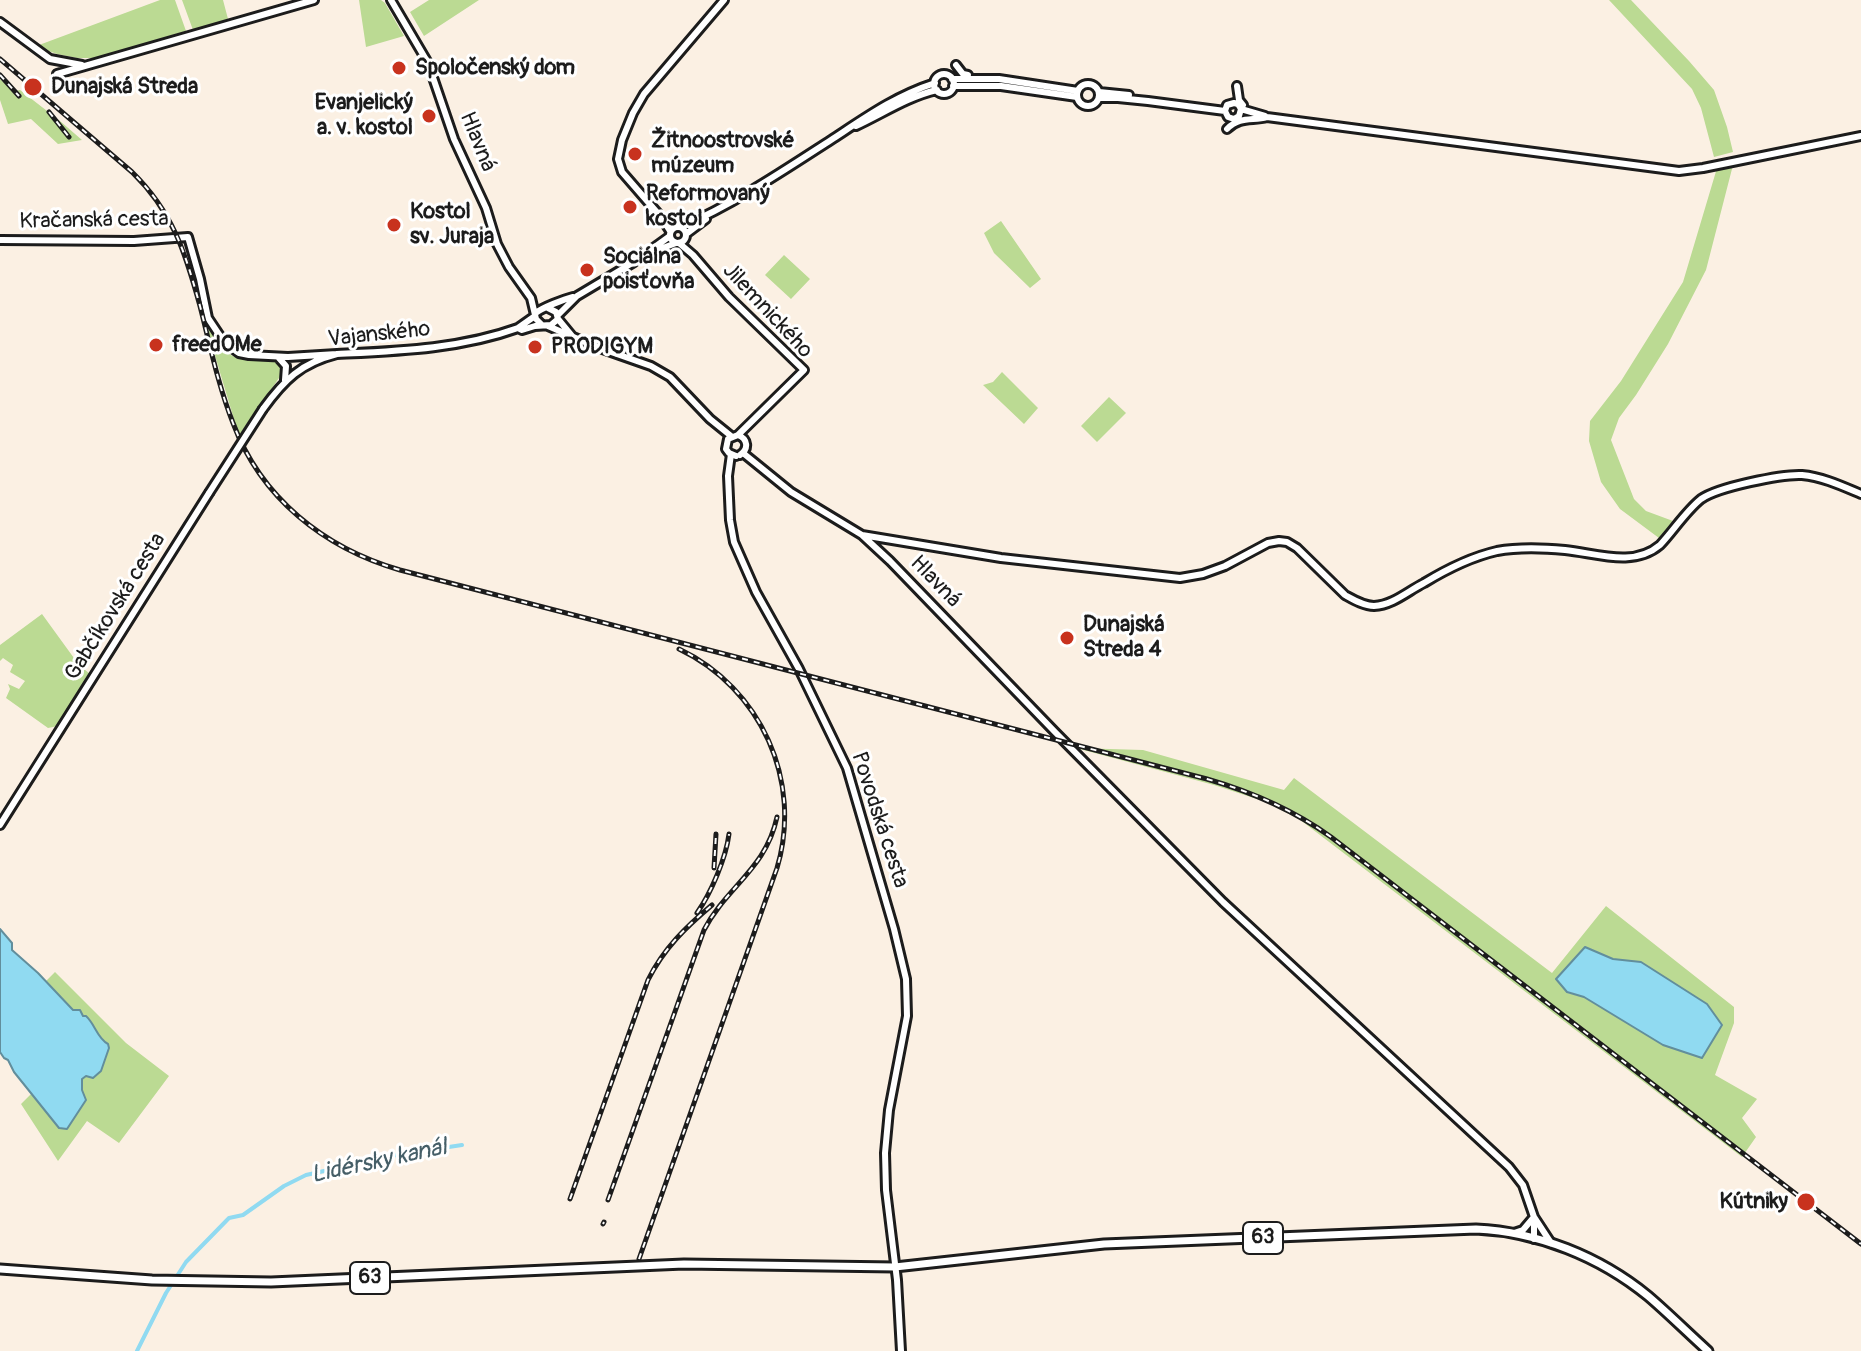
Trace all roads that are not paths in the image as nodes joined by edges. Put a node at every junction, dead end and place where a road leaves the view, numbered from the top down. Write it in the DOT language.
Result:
graph roads {
  1 [pos="314,0"];
  2 [pos="724,0"];
  3 [pos="391,1"];
  4 [pos="0,22"];
  5 [pos="956,65"];
  6 [pos="86,66"];
  7 [pos="57,74"];
  8 [pos="980,78"];
  9 [pos="953,82"];
  10 [pos="936,86"];
  11 [pos="1237,86"];
  12 [pos="1078,94"];
  13 [pos="1099,95"];
  14 [pos="1226,108"];
  15 [pos="1240,113"];
  16 [pos="1267,117"];
  17 [pos="1227,129"];
  18 [pos="1861,136"];
  19 [pos="713,213"];
  20 [pos="674,230"];
  21 [pos="682,239"];
  22 [pos="0,240"];
  23 [pos="644,256"];
  24 [pos="577,296"];
  25 [pos="531,298"];
  26 [pos="546,307"];
  27 [pos="535,315"];
  28 [pos="558,317"];
  29 [pos="545,325"];
  30 [pos="518,328"];
  31 [pos="572,336"];
  32 [pos="337,354"];
  33 [pos="278,357"];
  34 [pos="288,357"];
  35 [pos="298,370"];
  36 [pos="285,380"];
  37 [pos="263,409"];
  38 [pos="735,438"];
  39 [pos="737,454"];
  40 [pos="1861,494"];
  41 [pos="862,535"];
  42 [pos="0,825"];
  43 [pos="1534,1217"];
  44 [pos="1514,1233"];
  45 [pos="1534,1239"];
  46 [pos="1551,1243"];
  47 [pos="895,1267"];
  48 [pos="0,1269"];
  49 [pos="901,1351"];
  50 [pos="1708,1351"];
  1 -- 6 [label="main road"];
  2 -- 20 [label="main road"];
  3 -- 25 [label="main road, Hlavná"];
  4 -- 6 [label="main road"];
  5 -- 8 [label="main road"];
  6 -- 7 [label="main road"];
  8 -- 9 [label="main road"];
  8 -- 12 [label="main road"];
  9 -- 10 [label="main road"];
  9 -- 10 [label="main road"];
  9 -- 12 [label="main road"];
  10 -- 19 [label="main road"];
  11 -- 16 [label="main road"];
  12 -- 13 [label="main road"];
  12 -- 13 [label="main road"];
  13 -- 14 [label="main road"];
  14 -- 15 [label="main road"];
  14 -- 15 [label="main road"];
  15 -- 16 [label="main road"];
  16 -- 17 [label="main road"];
  16 -- 18 [label="main road"];
  19 -- 20 [label="main road"];
  19 -- 21 [label="main road"];
  20 -- 21 [label="main road"];
  20 -- 21 [label="main road"];
  20 -- 23 [label="main road"];
  21 -- 23 [label="main road"];
  21 -- 38 [label="main road, Jilemnického"];
  22 -- 33 [label="main road, Kračanská cesta"];
  23 -- 24 [label="main road"];
  24 -- 26 [label="main road"];
  24 -- 28 [label="main road"];
  25 -- 26 [label="main road"];
  25 -- 27 [label="main road"];
  26 -- 27 [label="main road"];
  26 -- 28 [label="main road"];
  27 -- 29 [label="main road"];
  27 -- 30 [label="main road"];
  28 -- 29 [label="main road"];
  28 -- 31 [label="main road"];
  29 -- 30 [label="main road"];
  29 -- 31 [label="main road"];
  30 -- 32 [label="main road, Vajanského"];
  31 -- 38 [label="main road"];
  32 -- 34 [label="main road"];
  32 -- 35 [label="main road, Vajanského"];
  33 -- 34 [label="main road"];
  33 -- 36 [label="main road"];
  34 -- 35 [label="main road"];
  35 -- 36 [label="main road, Vajanského"];
  36 -- 37 [label="main road, Vajanského"];
  37 -- 42 [label="main road, Gabčíkovská cesta, bridge"];
  38 -- 39 [label="main road, Jilemnického"];
  38 -- 39 [label="main road"];
  39 -- 41 [label="main road, Hlavná"];
  39 -- 47 [label="main road, Povodská cesta"];
  40 -- 41 [label="main road"];
  41 -- 43 [label="main road, Hlavná"];
  43 -- 44 [label="main road"];
  43 -- 45 [label="main road"];
  43 -- 46 [label="main road"];
  44 -- 45 [label="main road, 63"];
  44 -- 47 [label="main road, 63"];
  45 -- 46 [label="main road, 63"];
  46 -- 50 [label="main road, 63"];
  47 -- 48 [label="main road, 63"];
  47 -- 49 [label="main road, Povodská cesta"];
}
